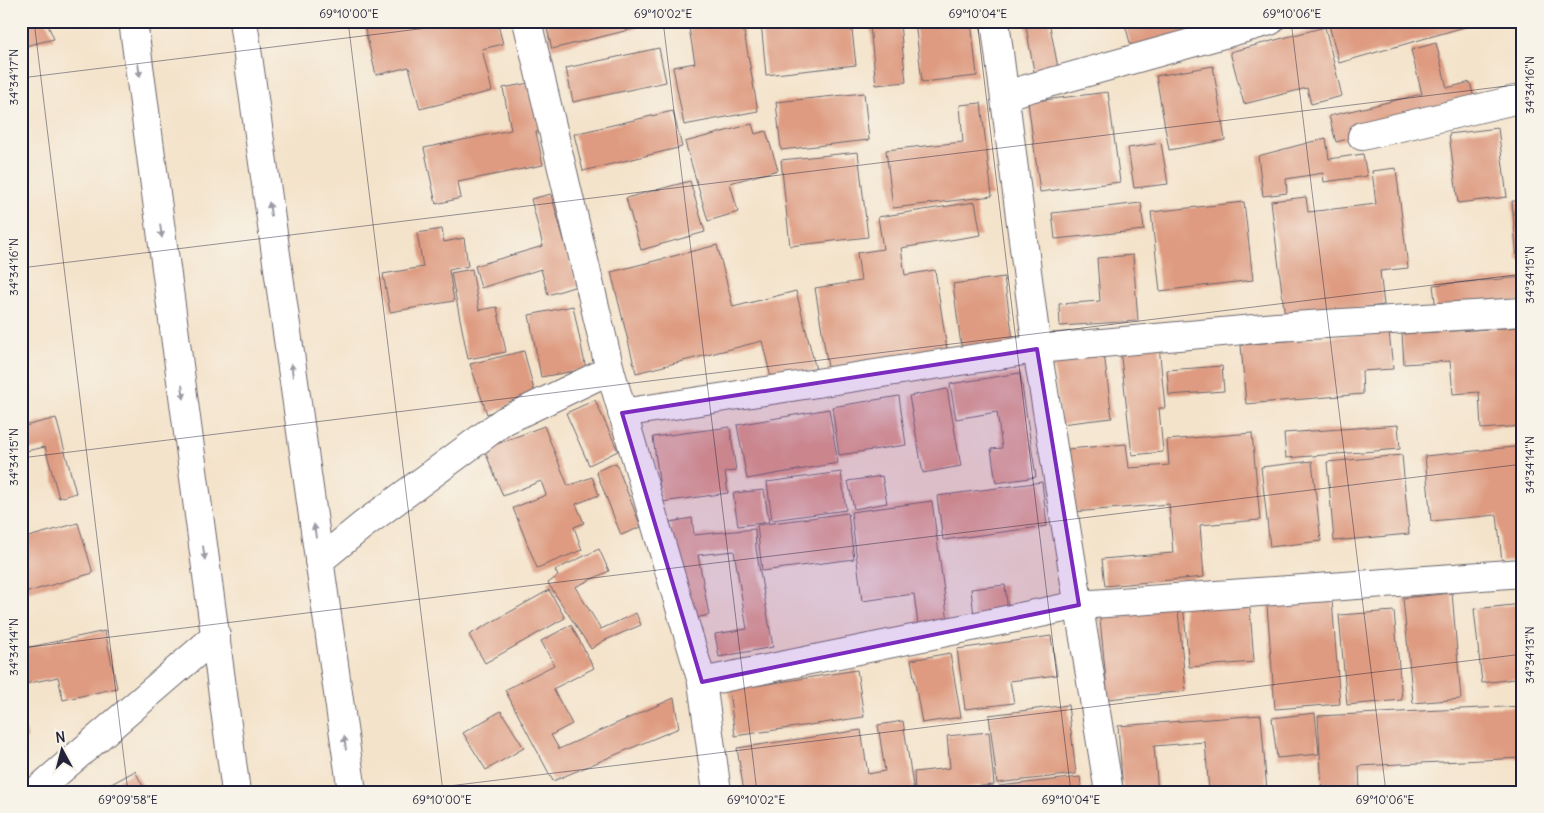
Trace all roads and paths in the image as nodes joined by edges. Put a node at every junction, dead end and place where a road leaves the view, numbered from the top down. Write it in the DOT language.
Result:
graph roads {
  1 [pos="133,21"];
  2 [pos="243,21"];
  3 [pos="527,21"];
  4 [pos="995,21"];
  5 [pos="1270,21"];
  6 [pos="1005,95"];
  7 [pos="1523,98"];
  8 [pos="1362,136"];
  9 [pos="1523,312"];
  10 [pos="1037,349"];
  11 [pos="610,370"];
  12 [pos="622,413"];
  13 [pos="319,561"];
  14 [pos="1523,573"];
  15 [pos="1079,605"];
  16 [pos="216,636"];
  17 [pos="702,682"];
  18 [pos="35,792"];
  19 [pos="236,792"];
  20 [pos="352,792"];
  21 [pos="717,792"];
  22 [pos="1109,792"];
  1 -- 16 [label="street, one-way"];
  13 -- 2 [label="street, one-way"];
  3 -- 11 [label="street"];
  4 -- 6 [label="street"];
  5 -- 6 [label="street"];
  6 -- 10 [label="street"];
  7 -- 8 [label="street"];
  9 -- 10 [label="street"];
  10 -- 12 [label="street"];
  10 -- 15 [label="street"];
  11 -- 12 [label="street"];
  11 -- 13 [label="street"];
  12 -- 17 [label="street"];
  20 -- 13 [label="street, one-way"];
  14 -- 15 [label="street"];
  15 -- 17 [label="street"];
  15 -- 22 [label="street"];
  16 -- 18 [label="street"];
  16 -- 19 [label="street"];
  17 -- 21 [label="street"];
}
